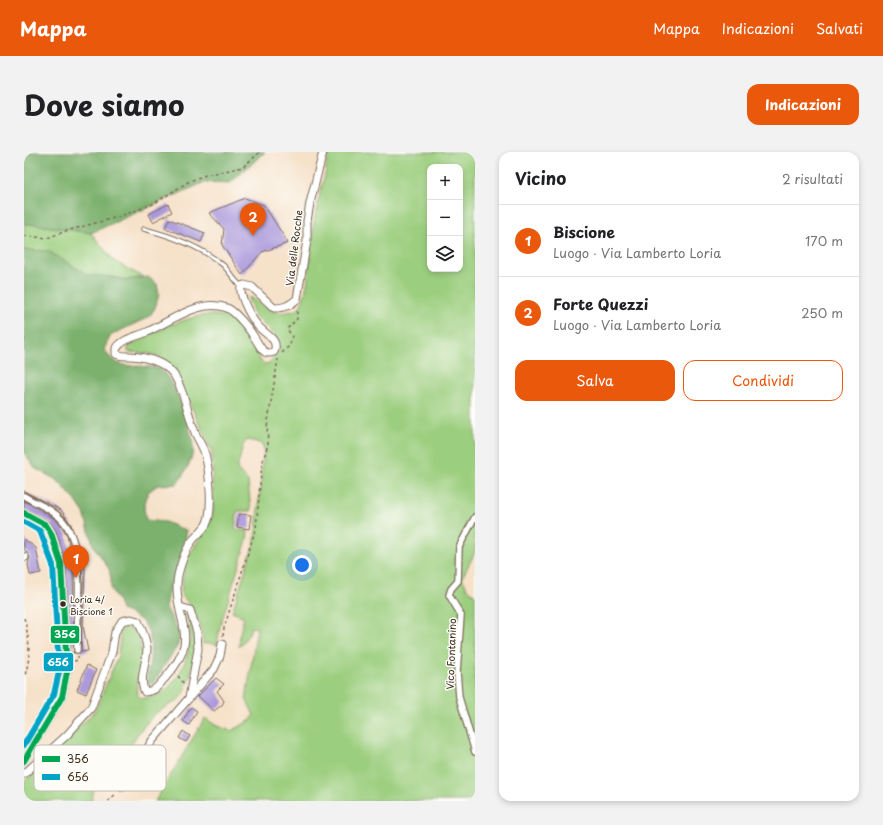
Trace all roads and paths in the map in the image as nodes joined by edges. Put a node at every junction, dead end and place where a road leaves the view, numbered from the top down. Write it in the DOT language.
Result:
graph roads {
  1 [pos="260,152"];
  2 [pos="323,152"];
  3 [pos="144,229"];
  4 [pos="24,236"];
  5 [pos="241,286"];
  6 [pos="297,299"];
  7 [pos="24,496"];
  8 [pos="24,513"];
  9 [pos="475,517"];
  10 [pos="180,607"];
  11 [pos="24,618"];
  12 [pos="29,641"];
  13 [pos="24,642"];
  14 [pos="222,644"];
  15 [pos="77,650"];
  16 [pos="172,670"];
  17 [pos="24,677"];
  18 [pos="189,696"];
  19 [pos="56,745"];
  20 [pos="149,745"];
  21 [pos="475,752"];
  22 [pos="24,761"];
  23 [pos="34,765"];
  24 [pos="24,774"];
  25 [pos="119,791"];
  26 [pos="108,801"];
  1 -- 4 [label="path"];
  2 -- 6 [label="street, Via delle Rocche"];
  3 -- 5 [label="lane"];
  5 -- 6 [label="street"];
  5 -- 10 [label="street"];
  6 -- 14 [label="path"];
  7 -- 15 [label="street"];
  8 -- 22 [label="street"];
  9 -- 21 [label="street, Vico Fontanino"];
  10 -- 16 [label="street"];
  10 -- 18 [label="street"];
  11 -- 12 [label="path"];
  12 -- 13 [label="path"];
  12 -- 17 [label="path"];
  14 -- 18 [label="street"];
  16 -- 18 [label="path"];
  16 -- 19 [label="street"];
  18 -- 20 [label="street"];
  23 -- 24 [label="street"];
  25 -- 26 [label="path"];
}
